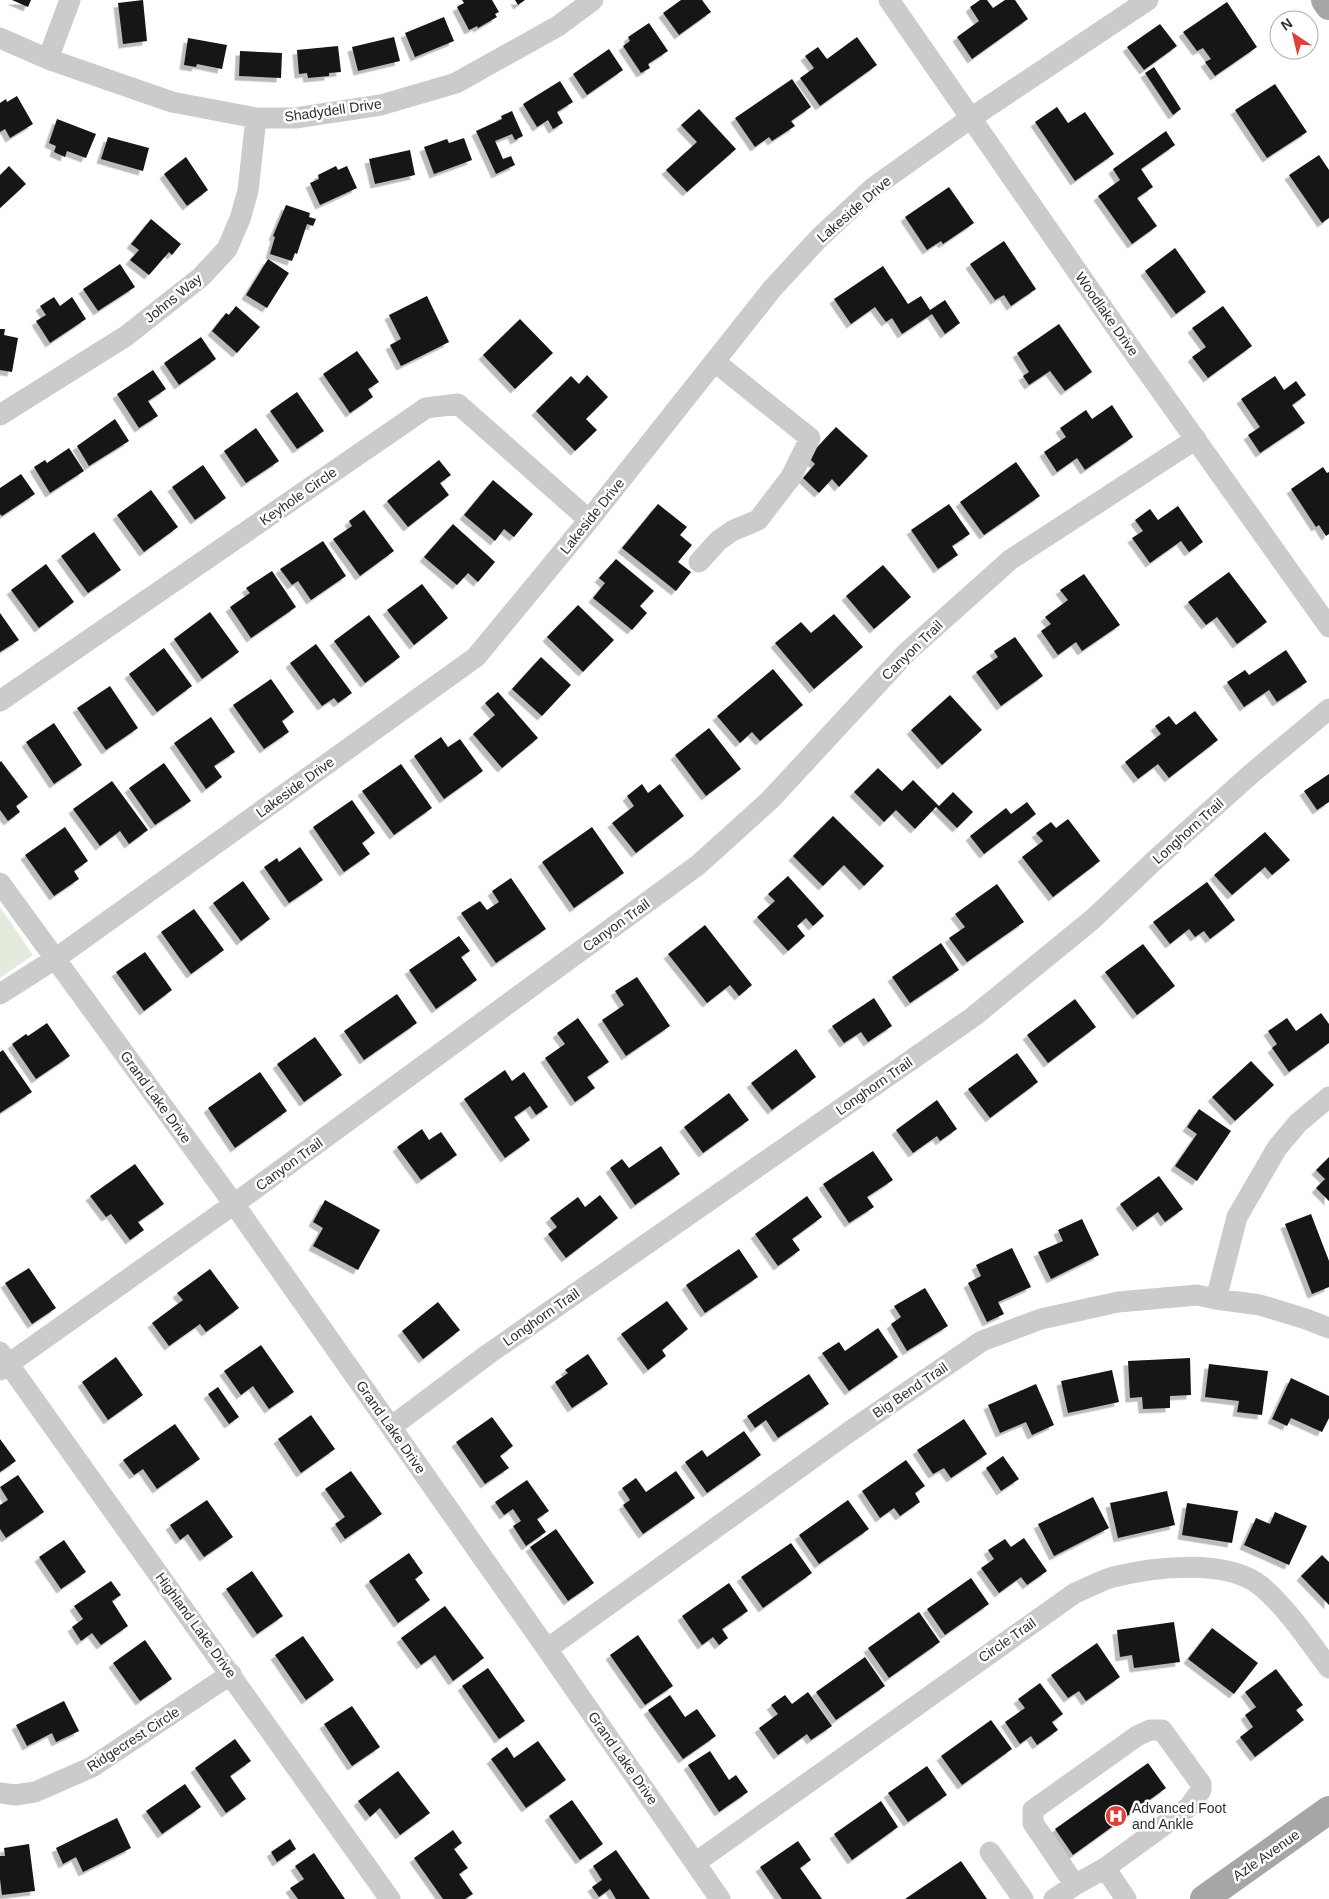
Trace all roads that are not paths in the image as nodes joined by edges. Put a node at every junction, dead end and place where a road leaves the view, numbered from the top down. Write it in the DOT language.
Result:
graph roads {
  1 [pos="70,0"];
  2 [pos="593,0"];
  3 [pos="889,0"];
  4 [pos="1148,0"];
  5 [pos="1325,0"];
  6 [pos="1329,6"];
  7 [pos="0,38"];
  8 [pos="48,58"];
  9 [pos="256,118"];
  10 [pos="971,118"];
  11 [pos="715,362"];
  12 [pos="0,415"];
  13 [pos="1196,440"];
  14 [pos="589,520"];
  15 [pos="700,562"];
  16 [pos="1329,627"];
  17 [pos="0,701"];
  18 [pos="1329,709"];
  19 [pos="0,883"];
  20 [pos="55,959"];
  21 [pos="0,994"];
  22 [pos="1329,1097"];
  23 [pos="234,1204"];
  24 [pos="1216,1299"];
  25 [pos="1329,1328"];
  26 [pos="3,1362"];
  27 [pos="391,1428"];
  28 [pos="547,1649"];
  29 [pos="1329,1668"];
  30 [pos="231,1674"];
  31 [pos="0,1793"];
  32 [pos="1329,1810"];
  33 [pos="990,1852"];
  34 [pos="696,1863"];
  35 [pos="1105,1868"];
  36 [pos="1075,1885"];
  37 [pos="390,1899"];
  38 [pos="720,1899"];
  39 [pos="1023,1899"];
  40 [pos="1054,1899"];
  41 [pos="1126,1899"];
  42 [pos="1204,1899"];
  1 -- 8 [label="street"];
  2 -- 9 [label="street, Shadydell Drive"];
  3 -- 10 [label="street, Woodlake Drive"];
  4 -- 10 [label="street, Lakeside Drive"];
  5 -- 6 [label="main road"];
  7 -- 8 [label="street, Shadydell Drive"];
  8 -- 9 [label="street, Shadydell Drive"];
  9 -- 12 [label="street, Johns Way"];
  10 -- 11 [label="street, Lakeside Drive"];
  10 -- 13 [label="street, Woodlake Drive"];
  11 -- 14 [label="street, Lakeside Drive"];
  11 -- 15 [label="street"];
  13 -- 16 [label="street, Woodlake Drive"];
  13 -- 23 [label="street, Canyon Trail"];
  14 -- 17 [label="street, Keyhole Circle"];
  14 -- 20 [label="street, Lakeside Drive"];
  18 -- 27 [label="street, Longhorn Trail"];
  19 -- 20 [label="street"];
  20 -- 21 [label="street, Lakeside Drive"];
  20 -- 23 [label="street, Grand Lake Drive"];
  22 -- 24 [label="street"];
  23 -- 26 [label="street, Canyon Trail"];
  23 -- 27 [label="street, Grand Lake Drive"];
  24 -- 25 [label="street, Big Bend Trail"];
  24 -- 28 [label="street, Big Bend Trail"];
  26 -- 30 [label="street, Highland Lake Drive"];
  27 -- 28 [label="street, Grand Lake Drive"];
  28 -- 34 [label="street, Grand Lake Drive"];
  29 -- 34 [label="street, Circle Trail"];
  30 -- 31 [label="street, Ridgecrest Circle"];
  30 -- 37 [label="street, Highland Lake Drive"];
  32 -- 42 [label="main road, Azle Avenue"];
  33 -- 39 [label="street"];
  34 -- 38 [label="street, Grand Lake Drive"];
  35 -- 36 [label="street"];
  35 -- 36 [label="street"];
  35 -- 41 [label="street"];
  36 -- 40 [label="street"];
}
